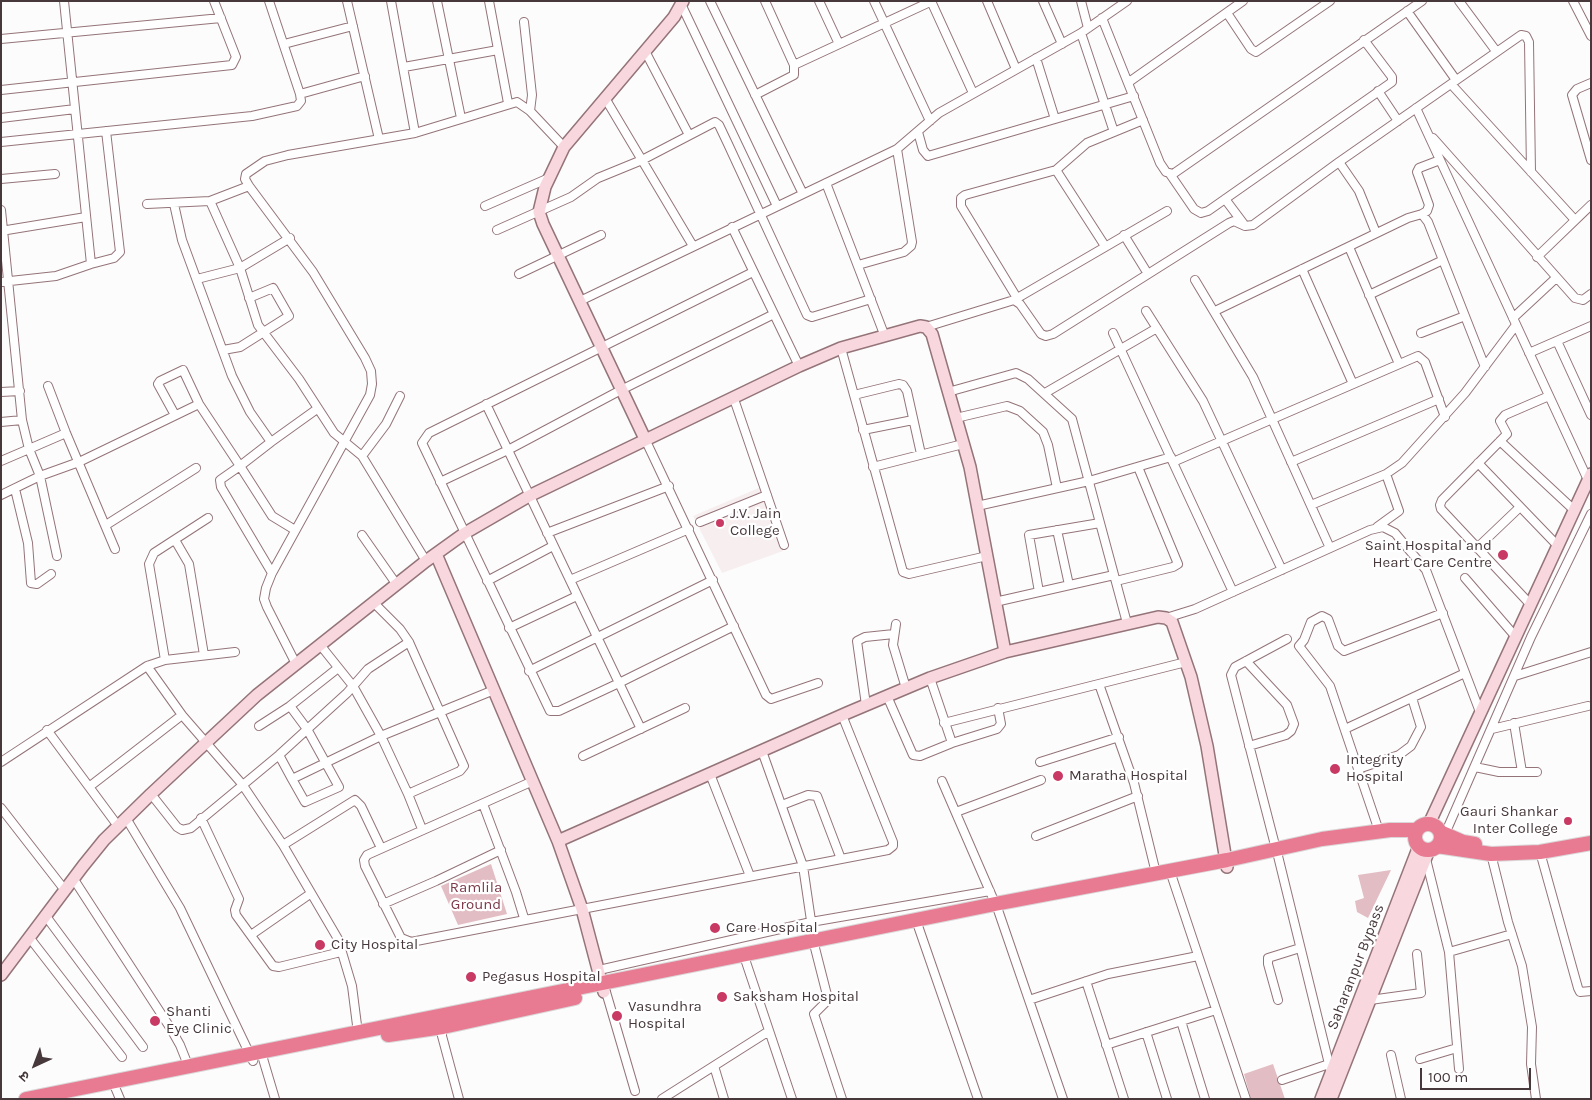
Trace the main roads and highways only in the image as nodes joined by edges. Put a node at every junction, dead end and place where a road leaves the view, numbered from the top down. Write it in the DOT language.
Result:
graph roads {
  1 [pos="1429,840"];
  2 [pos="1591,843"];
  3 [pos="1574,845"];
  4 [pos="1277,852"];
  5 [pos="1227,863"];
  6 [pos="994,902"];
  7 [pos="814,944"];
  8 [pos="605,989"];
  9 [pos="442,1021"];
  10 [pos="257,1057"];
  11 [pos="116,1089"];
  12 [pos="26,1099"];
  13 [pos="63,1099"];
  1 -- 3 [label="highway"];
  1 -- 3 [label="highway"];
  1 -- 4 [label="highway"];
  1 -- 4 [label="highway"];
  2 -- 3 [label="highway"];
  4 -- 5 [label="highway"];
  5 -- 6 [label="highway"];
  5 -- 6 [label="highway"];
  6 -- 7 [label="highway"];
  7 -- 8 [label="highway"];
  7 -- 8 [label="highway"];
  8 -- 9 [label="highway"];
  9 -- 10 [label="highway"];
  9 -- 10 [label="highway"];
  10 -- 11 [label="highway"];
  10 -- 11 [label="highway"];
  11 -- 12 [label="highway"];
  11 -- 13 [label="highway"];
}
